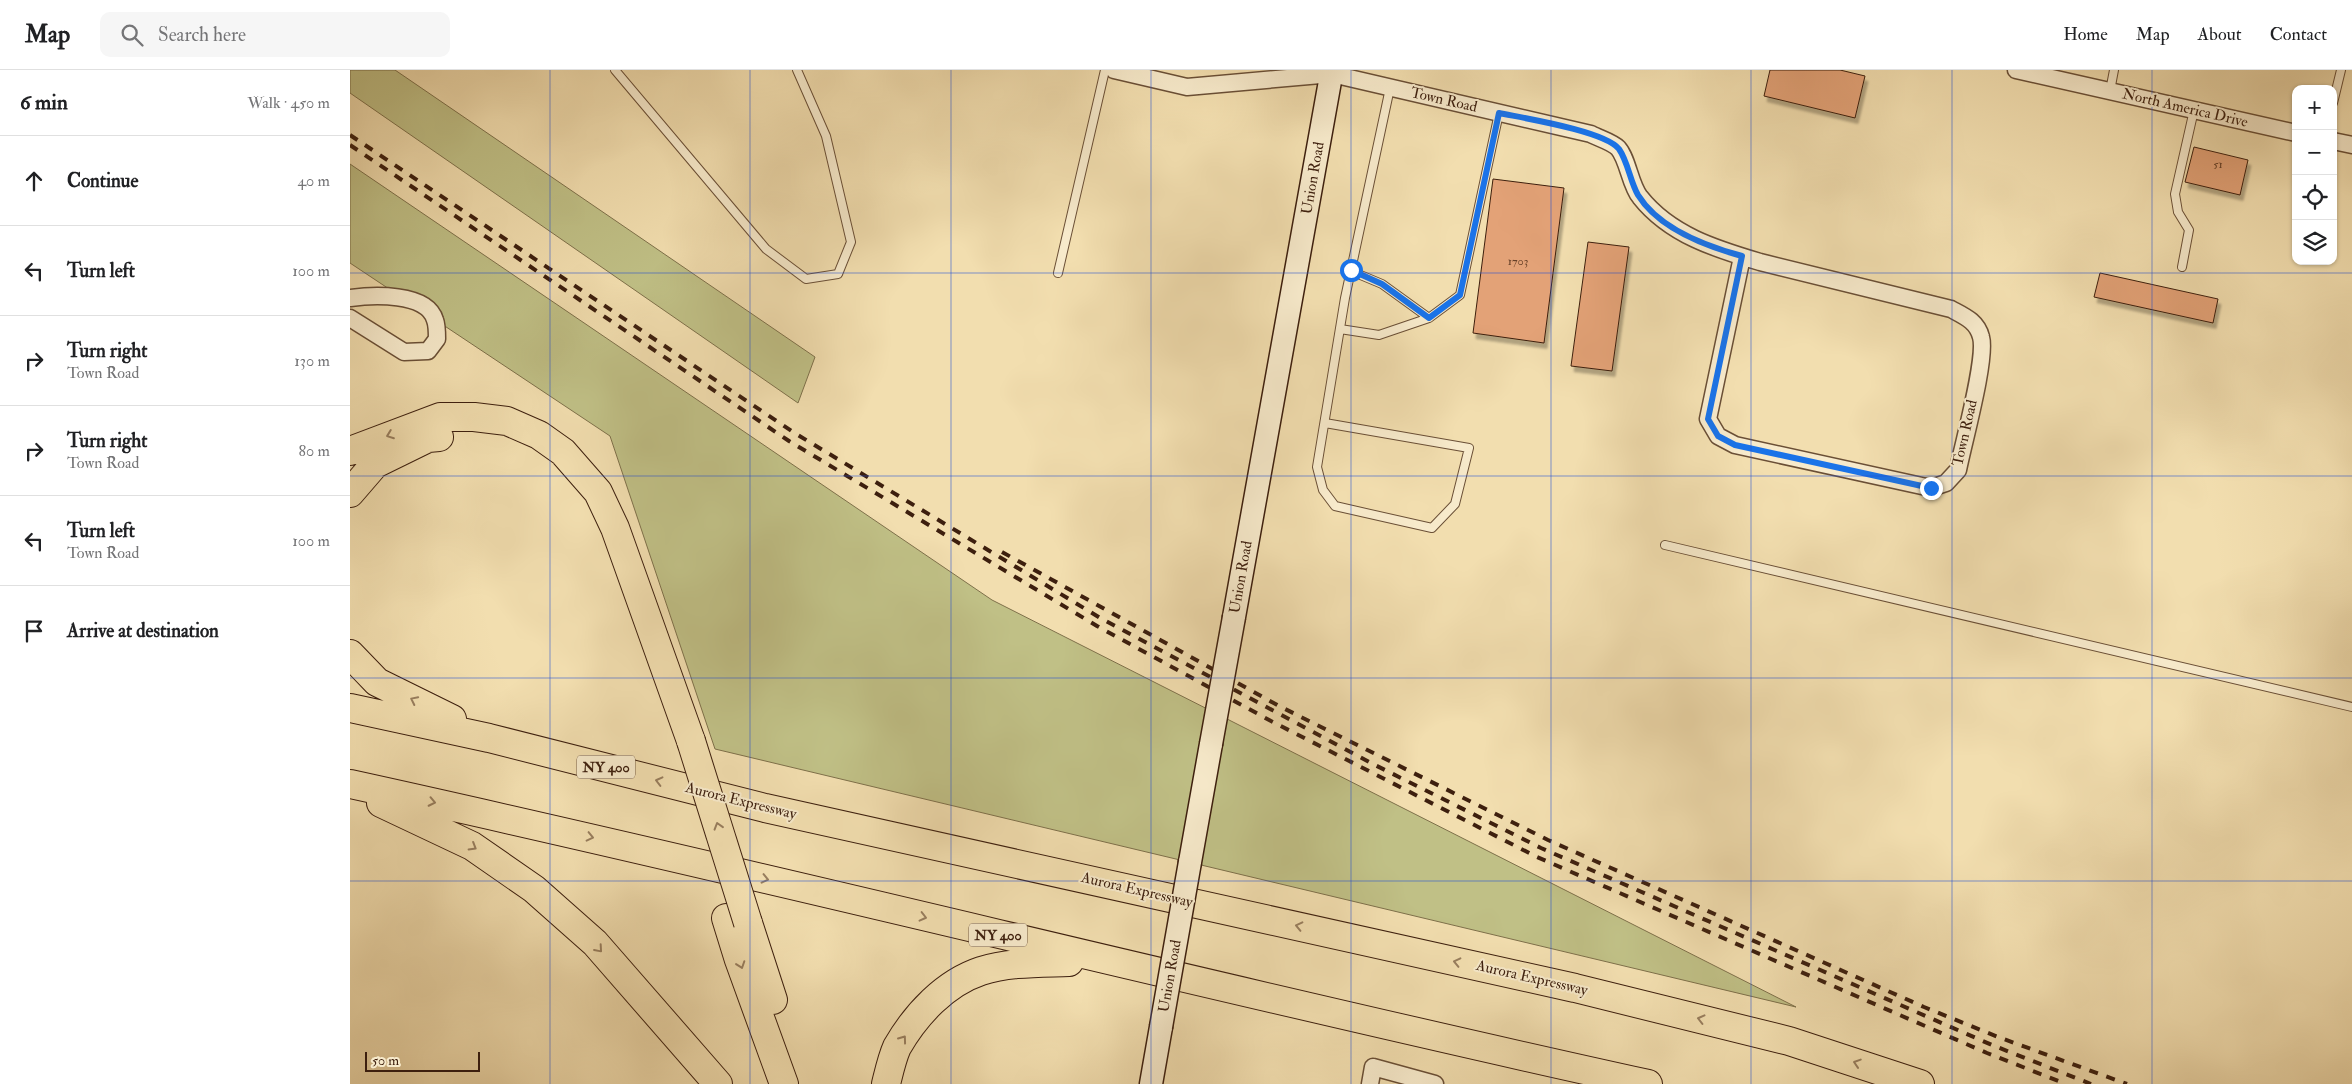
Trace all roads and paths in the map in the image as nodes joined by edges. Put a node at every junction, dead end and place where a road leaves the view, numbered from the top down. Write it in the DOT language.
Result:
graph roads {
  1 [pos="615,70"];
  2 [pos="797,70"];
  3 [pos="1105,70"];
  4 [pos="1115,70"];
  5 [pos="2016,70"];
  6 [pos="2114,70"];
  7 [pos="2340,70"];
  8 [pos="1332,72"];
  9 [pos="1253,76"];
  10 [pos="2337,85"];
  11 [pos="1390,88"];
  12 [pos="2110,91"];
  13 [pos="2194,110"];
  14 [pos="1499,113"];
  15 [pos="2292,132"];
  16 [pos="2337,142"];
  17 [pos="2352,146"];
  18 [pos="1742,256"];
  19 [pos="2182,267"];
  20 [pos="1351,270"];
  21 [pos="1058,273"];
  22 [pos="350,298"];
  23 [pos="350,318"];
  24 [pos="1429,318"];
  25 [pos="1340,329"];
  26 [pos="1325,423"];
  27 [pos="350,451"];
  28 [pos="350,493"];
  29 [pos="1665,545"];
  30 [pos="350,654"];
  31 [pos="2352,707"];
  32 [pos="350,708"];
  33 [pos="489,738"];
  34 [pos="682,740"];
  35 [pos="350,784"];
  36 [pos="350,790"];
  37 [pos="737,921"];
  38 [pos="1106,961"];
  39 [pos="718,1084"];
  40 [pos="784,1084"];
  41 [pos="803,1084"];
  42 [pos="886,1084"];
  43 [pos="1151,1084"];
  44 [pos="1370,1084"];
  45 [pos="1435,1084"];
  46 [pos="1648,1084"];
  47 [pos="1920,1084"];
  1 -- 2 [label="lane"];
  3 -- 21 [label="lane"];
  4 -- 9 [label="street, Town Road"];
  5 -- 12 [label="street, North America Drive"];
  6 -- 12 [label="lane"];
  7 -- 10 [label="lane"];
  8 -- 9 [label="street, Town Road"];
  8 -- 11 [label="street, Town Road"];
  8 -- 43 [label="main road, Union Road, bridge"];
  11 -- 14 [label="street, Town Road"];
  11 -- 20 [label="lane"];
  12 -- 13 [label="street, North America Drive"];
  13 -- 15 [label="street, North America Drive"];
  13 -- 19 [label="lane"];
  14 -- 18 [label="street, Town Road"];
  14 -- 24 [label="lane"];
  16 -- 17 [label="street"];
  18 -- 18 [label="street, Town Road"];
  20 -- 24 [label="lane"];
  20 -- 25 [label="lane"];
  22 -- 23 [label="street"];
  24 -- 25 [label="lane"];
  25 -- 26 [label="lane"];
  26 -- 26 [label="lane"];
  34 -- 27 [label="highway, one-way"];
  28 -- 34 [label="highway"];
  29 -- 31 [label="lane"];
  33 -- 30 [label="highway, one-way"];
  32 -- 33 [label="highway, Aurora Expressway / NY 400"];
  47 -- 33 [label="highway, Aurora Expressway / NY 400, one-way"];
  34 -- 37 [label="highway, bridge"];
  35 -- 38 [label="highway, NY 400, one-way"];
  36 -- 39 [label="highway, one-way"];
  37 -- 40 [label="highway, one-way"];
  37 -- 41 [label="highway"];
  42 -- 38 [label="highway, one-way"];
  38 -- 46 [label="highway, NY 400"];
  44 -- 45 [label="street"];
}
